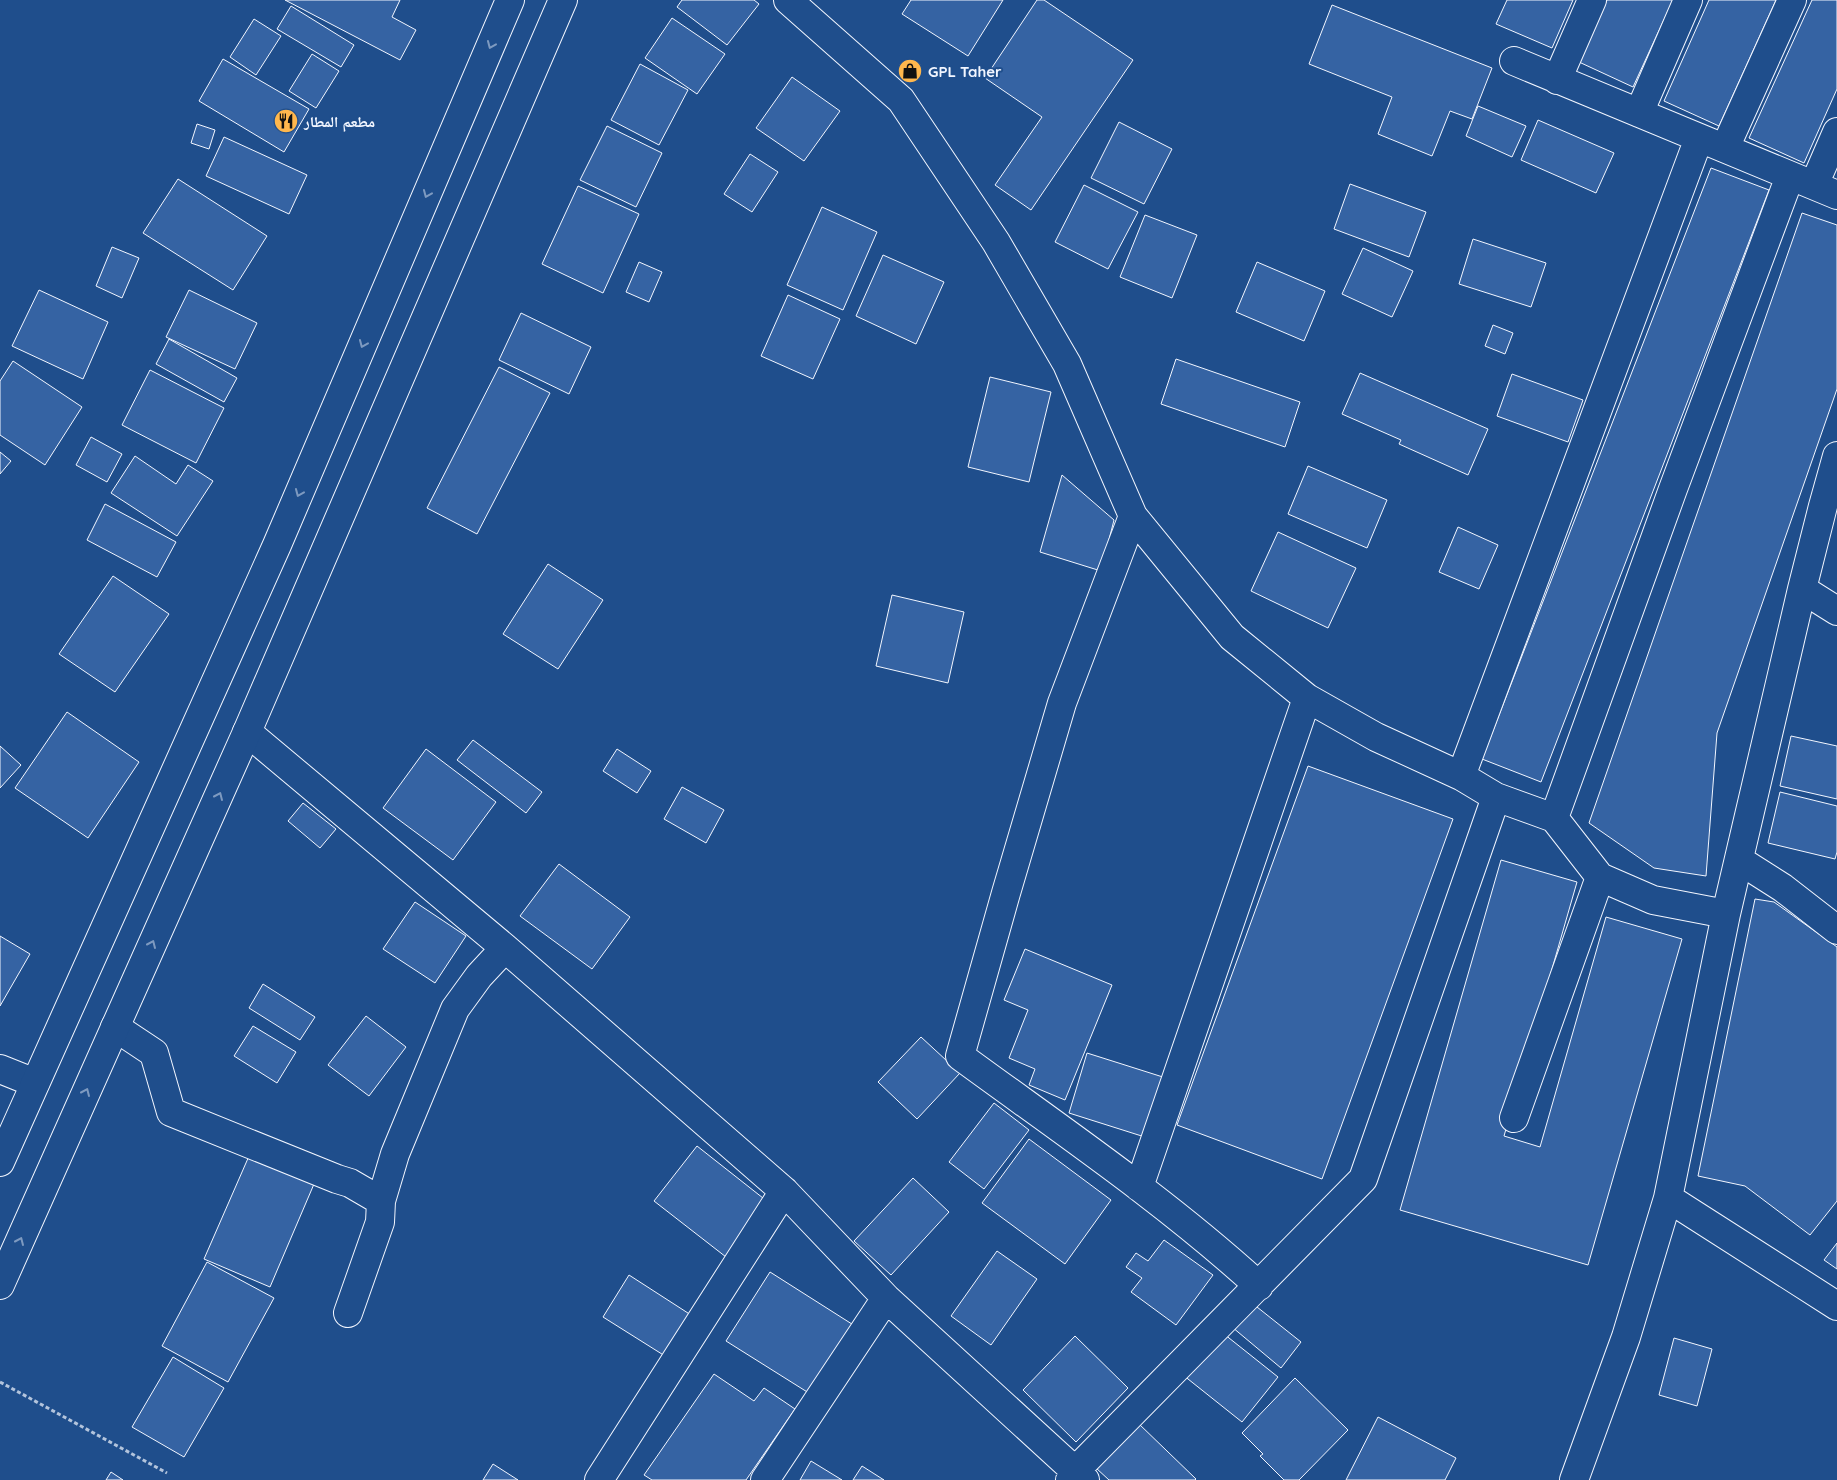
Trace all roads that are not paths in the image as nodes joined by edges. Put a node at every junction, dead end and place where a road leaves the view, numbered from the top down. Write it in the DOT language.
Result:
graph roads {
  1 [pos="510,0"];
  2 [pos="563,0"];
  3 [pos="788,0"];
  4 [pos="1592,0"];
  5 [pos="1688,0"];
  6 [pos="1792,0"];
  7 [pos="1514,61"];
  8 [pos="1557,80"];
  9 [pos="1639,113"];
  10 [pos="1837,132"];
  11 [pos="1699,138"];
  12 [pos="1725,148"];
  13 [pos="1814,185"];
  14 [pos="1837,456"];
  15 [pos="1133,516"];
  16 [pos="1802,589"];
  17 [pos="1837,611"];
  18 [pos="1307,698"];
  19 [pos="247,732"];
  20 [pos="1461,776"];
  21 [pos="1496,797"];
  22 [pos="1554,818"];
  23 [pos="1739,860"];
  24 [pos="1600,877"];
  25 [pos="1726,914"];
  26 [pos="1837,930"];
  27 [pos="505,948"];
  28 [pos="115,1027"];
  29 [pos="0,1069"];
  30 [pos="36,1082"];
  31 [pos="1514,1118"];
  32 [pos="0,1162"];
  33 [pos="1139,1186"];
  34 [pos="784,1191"];
  35 [pos="1668,1198"];
  36 [pos="381,1201"];
  37 [pos="0,1285"];
  38 [pos="1258,1286"];
  39 [pos="886,1298"];
  40 [pos="1837,1306"];
  41 [pos="348,1313"];
  42 [pos="1077,1477"];
  43 [pos="599,1480"];
  44 [pos="765,1480"];
  45 [pos="1574,1480"];
  1 -- 30 [label="main road, one-way"];
  2 -- 19 [label="main road"];
  3 -- 15 [label="main road"];
  4 -- 8 [label="main road"];
  5 -- 9 [label="main road"];
  6 -- 12 [label="main road"];
  7 -- 8 [label="main road"];
  8 -- 9 [label="main road"];
  9 -- 11 [label="main road"];
  10 -- 13 [label="main road"];
  11 -- 12 [label="main road"];
  11 -- 20 [label="main road"];
  12 -- 13 [label="main road"];
  13 -- 22 [label="main road"];
  14 -- 16 [label="main road"];
  15 -- 18 [label="main road"];
  15 -- 33 [label="main road"];
  16 -- 17 [label="main road"];
  16 -- 23 [label="main road"];
  18 -- 20 [label="main road"];
  18 -- 33 [label="main road"];
  19 -- 27 [label="main road"];
  28 -- 19 [label="main road, one-way"];
  20 -- 21 [label="main road"];
  21 -- 22 [label="main road"];
  21 -- 38 [label="main road"];
  22 -- 24 [label="main road"];
  23 -- 25 [label="main road"];
  23 -- 26 [label="main road"];
  24 -- 25 [label="main road"];
  24 -- 31 [label="main road"];
  25 -- 35 [label="main road"];
  27 -- 34 [label="main road"];
  27 -- 36 [label="main road"];
  28 -- 36 [label="main road"];
  37 -- 28 [label="main road, one-way"];
  29 -- 30 [label="main road"];
  30 -- 32 [label="main road"];
  33 -- 38 [label="main road"];
  34 -- 39 [label="main road"];
  34 -- 43 [label="main road"];
  35 -- 40 [label="main road"];
  35 -- 45 [label="main road"];
  36 -- 41 [label="main road"];
  38 -- 42 [label="main road"];
  39 -- 42 [label="main road"];
  39 -- 44 [label="main road"];
}
